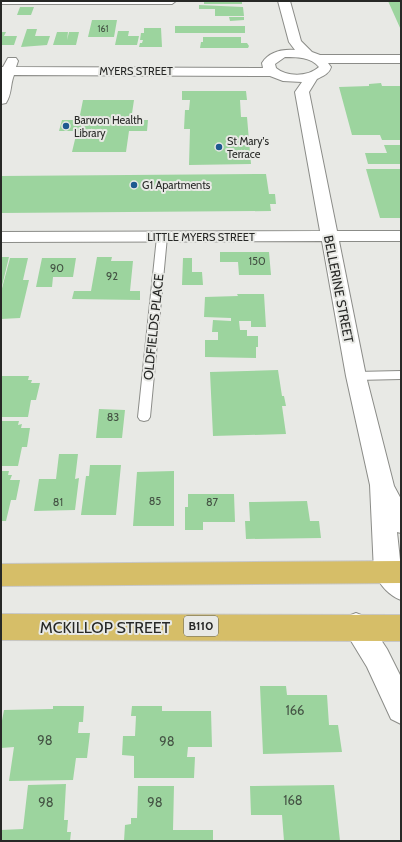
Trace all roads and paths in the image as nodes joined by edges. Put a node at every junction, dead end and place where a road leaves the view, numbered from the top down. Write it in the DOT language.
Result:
graph roads {
  1 [pos="284,1"];
  2 [pos="1,2"];
  3 [pos="172,2"];
  4 [pos="295,42"];
  5 [pos="285,54"];
  6 [pos="401,59"];
  7 [pos="317,61"];
  8 [pos="6,66"];
  9 [pos="275,69"];
  10 [pos="401,70"];
  11 [pos="306,85"];
  12 [pos="1,100"];
  13 [pos="329,236"];
  14 [pos="401,236"];
  15 [pos="1,237"];
  16 [pos="162,237"];
  17 [pos="401,375"];
  18 [pos="356,376"];
  19 [pos="144,417"];
  20 [pos="382,485"];
  21 [pos="401,523"];
  22 [pos="1,575"];
  23 [pos="396,577"];
  24 [pos="356,626"];
  25 [pos="1,627"];
  26 [pos="401,628"];
  27 [pos="401,709"];
  1 -- 4 [label="street"];
  2 -- 3 [label="lane"];
  4 -- 5 [label="street"];
  4 -- 7 [label="street"];
  5 -- 7 [label="street"];
  5 -- 9 [label="street, MYERS STREET"];
  6 -- 7 [label="street"];
  7 -- 10 [label="street"];
  7 -- 11 [label="street"];
  8 -- 9 [label="street, MYERS STREET"];
  8 -- 12 [label="street"];
  9 -- 11 [label="street"];
  11 -- 13 [label="street, BELLERINE STREET"];
  13 -- 14 [label="street, LITTLE MYERS STREET"];
  13 -- 16 [label="street, LITTLE MYERS STREET"];
  13 -- 18 [label="street, BELLERINE STREET"];
  15 -- 16 [label="street, LITTLE MYERS STREET"];
  16 -- 19 [label="lane, OLDFIELDS PLACE"];
  17 -- 18 [label="lane"];
  18 -- 20 [label="street, BELLERINE STREET"];
  20 -- 21 [label="street, BELLERINE STREET"];
  20 -- 23 [label="street, BELLERINE STREET"];
  22 -- 23 [label="highway"];
  24 -- 25 [label="highway, MCKILLOP STREET / B110"];
  24 -- 26 [label="highway, MCKILLOP STREET / B110"];
  24 -- 27 [label="street"];
}
